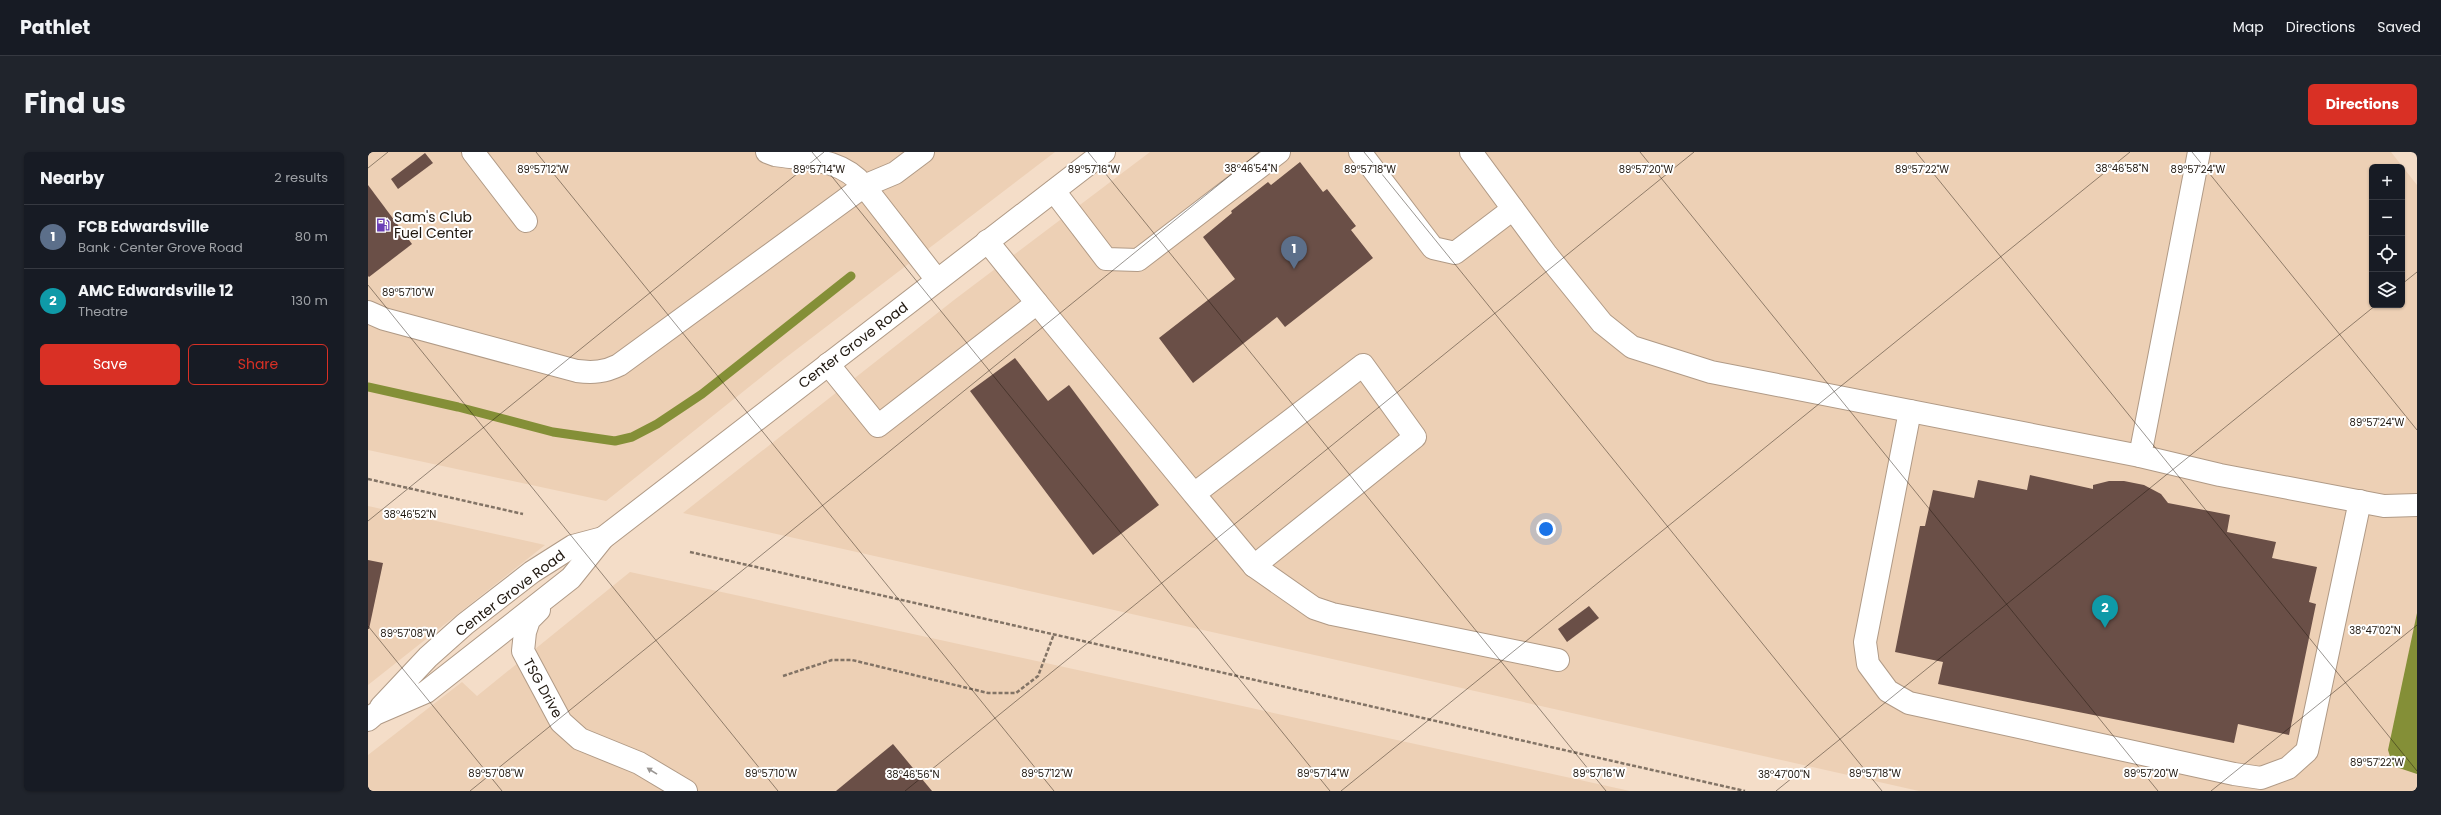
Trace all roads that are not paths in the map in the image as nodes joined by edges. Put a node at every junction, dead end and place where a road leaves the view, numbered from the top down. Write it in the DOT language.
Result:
graph roads {
  1 [pos="473,152"];
  2 [pos="767,152"];
  3 [pos="923,152"];
  4 [pos="1104,152"];
  5 [pos="1279,152"];
  6 [pos="1360,152"];
  7 [pos="1471,152"];
  8 [pos="2199,152"];
  9 [pos="864,186"];
  10 [pos="1054,191"];
  11 [pos="1513,209"];
  12 [pos="526,221"];
  13 [pos="988,241"];
  14 [pos="937,280"];
  15 [pos="1037,303"];
  16 [pos="368,312"];
  17 [pos="828,364"];
  18 [pos="1910,411"];
  19 [pos="2140,456"];
  20 [pos="1194,494"];
  21 [pos="2360,501"];
  22 [pos="2417,506"];
  23 [pos="603,538"];
  24 [pos="1254,566"];
  25 [pos="571,578"];
  26 [pos="1558,660"];
  27 [pos="370,714"];
  28 [pos="686,791"];
  1 -- 12 [label="street"];
  2 -- 9 [label="street"];
  3 -- 9 [label="street"];
  4 -- 10 [label="street, Center Grove Road"];
  5 -- 10 [label="street"];
  6 -- 11 [label="street"];
  7 -- 11 [label="street"];
  8 -- 19 [label="street"];
  9 -- 14 [label="street"];
  9 -- 16 [label="street"];
  10 -- 13 [label="street, Center Grove Road"];
  11 -- 18 [label="street"];
  13 -- 14 [label="street, Center Grove Road"];
  13 -- 15 [label="street"];
  14 -- 17 [label="street, Center Grove Road"];
  15 -- 17 [label="street"];
  15 -- 20 [label="street"];
  17 -- 23 [label="street, Center Grove Road"];
  18 -- 19 [label="street"];
  18 -- 21 [label="street"];
  19 -- 21 [label="street"];
  20 -- 24 [label="street"];
  20 -- 24 [label="street"];
  21 -- 22 [label="street"];
  23 -- 25 [label="street, Center Grove Road"];
  23 -- 27 [label="street, Center Grove Road"];
  24 -- 26 [label="street"];
  25 -- 27 [label="street, Center Grove Road"];
  28 -- 25 [label="street, TSG Drive, one-way"];
}
